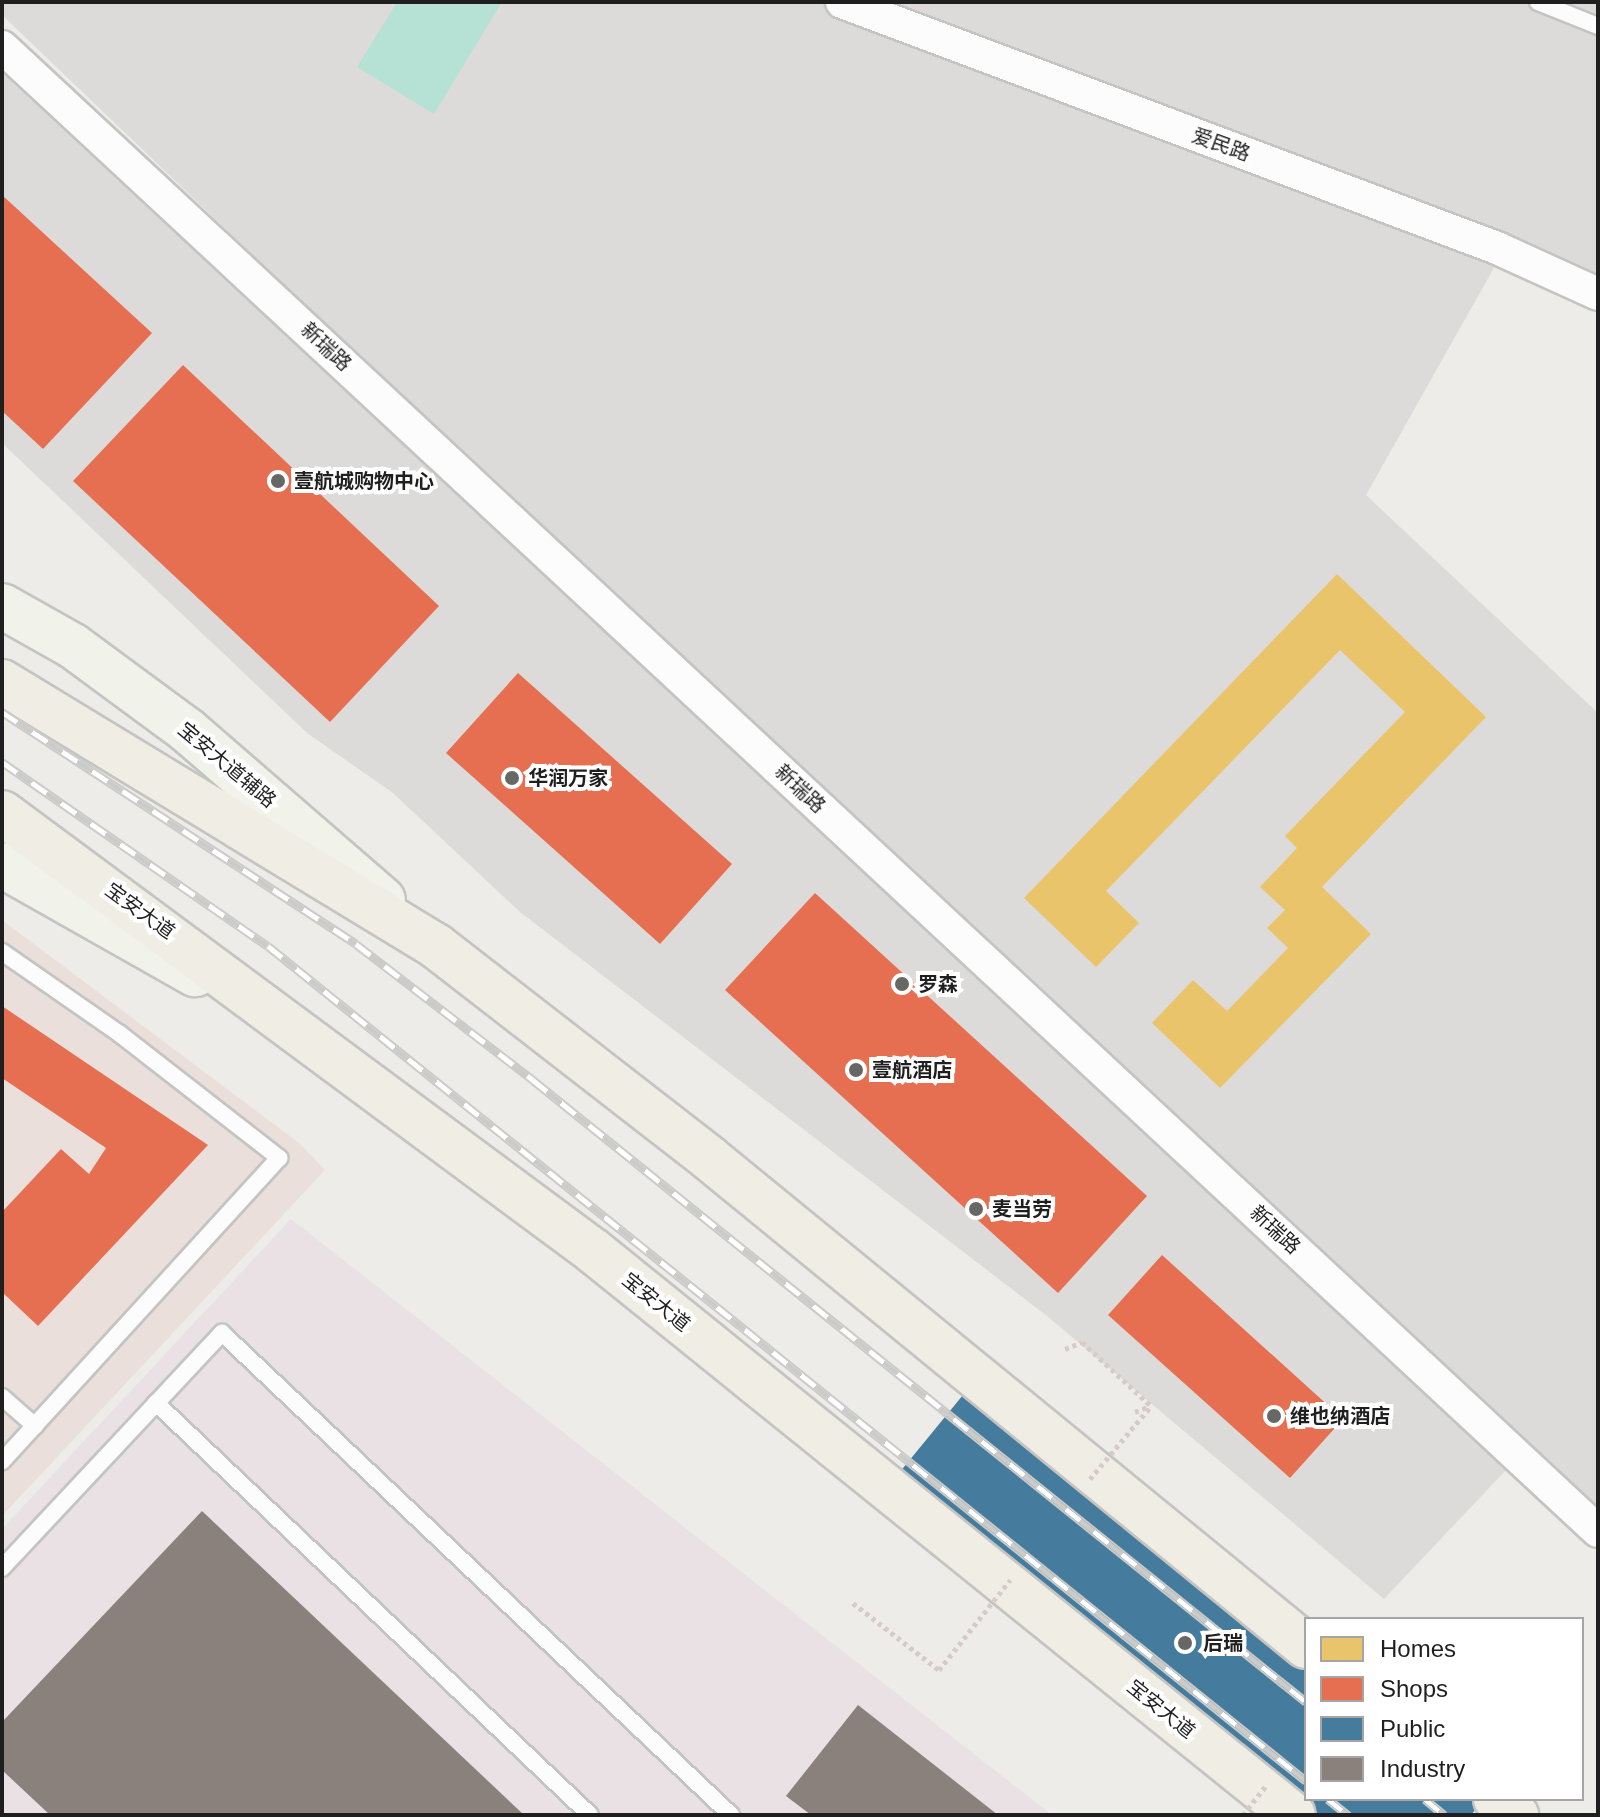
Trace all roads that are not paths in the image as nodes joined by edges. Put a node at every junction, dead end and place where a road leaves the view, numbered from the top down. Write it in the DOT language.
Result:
graph roads {
  1 [pos="842,2"];
  2 [pos="1538,2"];
  3 [pos="1598,26"];
  4 [pos="2,47"];
  5 [pos="1598,294"];
  6 [pos="2,606"];
  7 [pos="2,682"];
  8 [pos="2,813"];
  9 [pos="2,865"];
  10 [pos="436,946"];
  11 [pos="2,952"];
  12 [pos="329,1050"];
  13 [pos="2,1397"];
  14 [pos="156,1403"];
  15 [pos="35,1426"];
  16 [pos="2,1461"];
  17 [pos="1598,1531"];
  18 [pos="2,1568"];
  19 [pos="1304,1644"];
  20 [pos="1280,1801"];
  21 [pos="1498,1801"];
  22 [pos="590,1815"];
  23 [pos="731,1815"];
  24 [pos="1516,1815"];
  1 -- 5 [label="street, 爱民路"];
  2 -- 3 [label="lane"];
  4 -- 17 [label="street, 新瑞路"];
  6 -- 10 [label="main road, 宝安大道辅路"];
  7 -- 10 [label="main road"];
  8 -- 12 [label="main road, 宝安大道"];
  9 -- 12 [label="main road"];
  10 -- 19 [label="main road"];
  11 -- 15 [label="lane"];
  12 -- 20 [label="main road, 宝安大道"];
  13 -- 15 [label="lane"];
  14 -- 18 [label="lane"];
  14 -- 22 [label="lane"];
  14 -- 23 [label="lane"];
  15 -- 16 [label="lane"];
  21 -- 24 [label="main road"];
}
